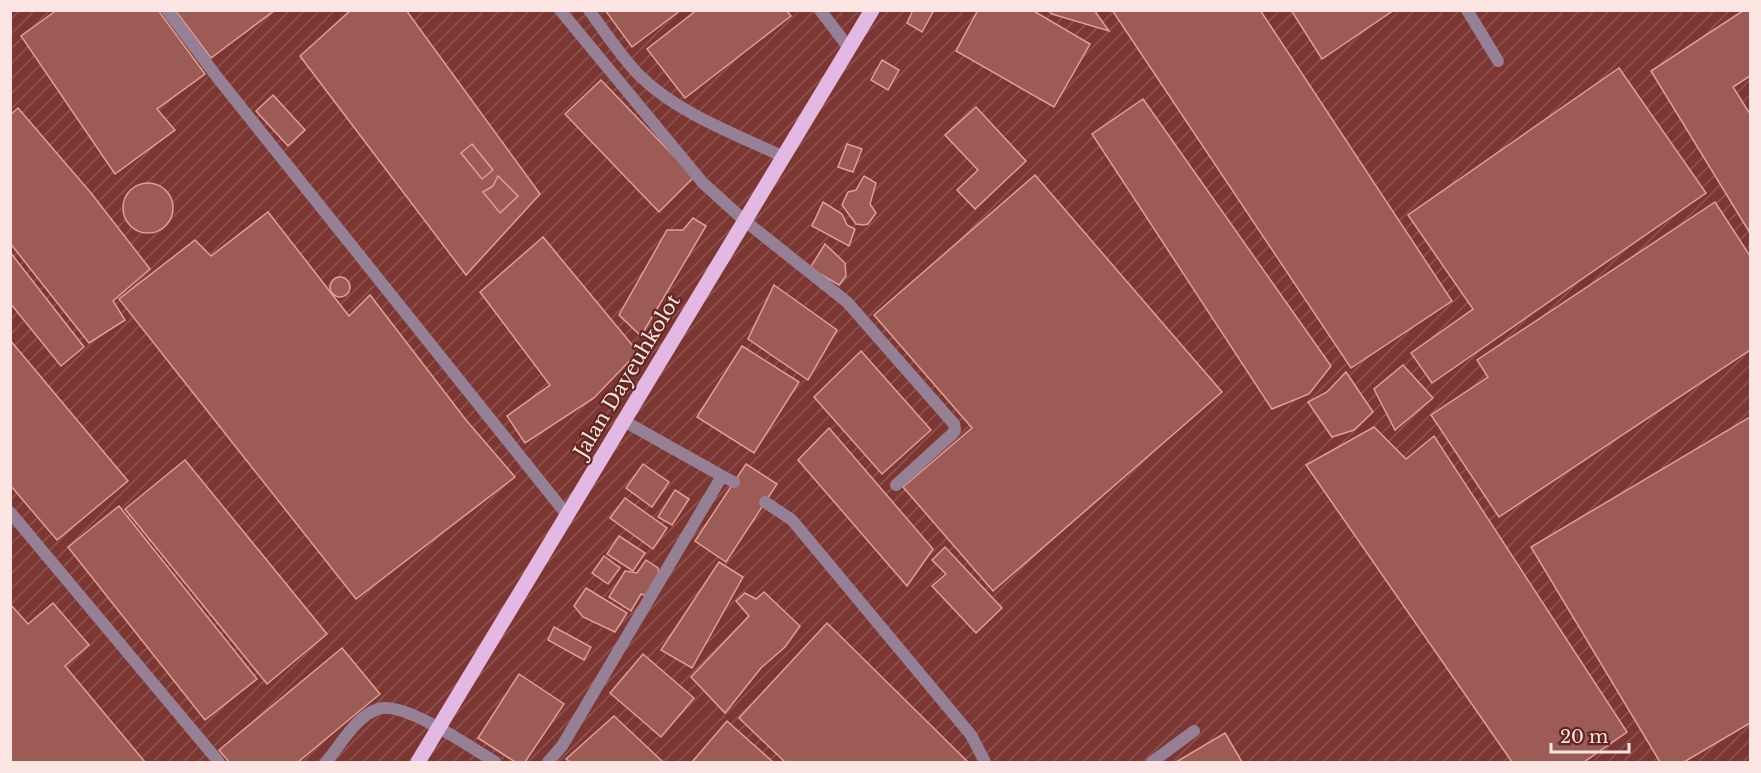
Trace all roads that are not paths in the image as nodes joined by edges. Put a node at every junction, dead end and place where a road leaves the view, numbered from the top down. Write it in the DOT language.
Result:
graph roads {
  1 [pos="167,10"];
  2 [pos="560,10"];
  3 [pos="589,10"];
  4 [pos="820,10"];
  5 [pos="872,10"];
  6 [pos="1467,10"];
  7 [pos="849,48"];
  8 [pos="1498,61"];
  9 [pos="784,157"];
  10 [pos="745,221"];
  11 [pos="624,421"];
  12 [pos="722,476"];
  13 [pos="734,482"];
  14 [pos="896,484"];
  15 [pos="765,502"];
  16 [pos="10,512"];
  17 [pos="567,515"];
  18 [pos="439,728"];
  19 [pos="1194,731"];
  20 [pos="219,762"];
  21 [pos="326,762"];
  22 [pos="418,762"];
  23 [pos="495,762"];
  24 [pos="548,762"];
  25 [pos="985,762"];
  26 [pos="1152,762"];
  1 -- 17 [label="lane"];
  2 -- 10 [label="lane"];
  3 -- 9 [label="lane"];
  4 -- 7 [label="lane"];
  5 -- 7 [label="main road, Jalan Dayeuhkolot"];
  6 -- 8 [label="lane"];
  7 -- 9 [label="main road, Jalan Dayeuhkolot"];
  9 -- 10 [label="main road, Jalan Dayeuhkolot"];
  10 -- 11 [label="main road, Jalan Dayeuhkolot"];
  10 -- 14 [label="lane"];
  11 -- 12 [label="lane"];
  11 -- 17 [label="main road, Jalan Dayeuhkolot"];
  12 -- 13 [label="lane"];
  12 -- 24 [label="lane"];
  15 -- 25 [label="lane"];
  16 -- 20 [label="lane"];
  17 -- 18 [label="main road, Jalan Dayeuhkolot"];
  18 -- 21 [label="lane"];
  18 -- 22 [label="main road, Jalan Dayeuhkolot"];
  18 -- 23 [label="lane"];
  19 -- 26 [label="lane"];
}
